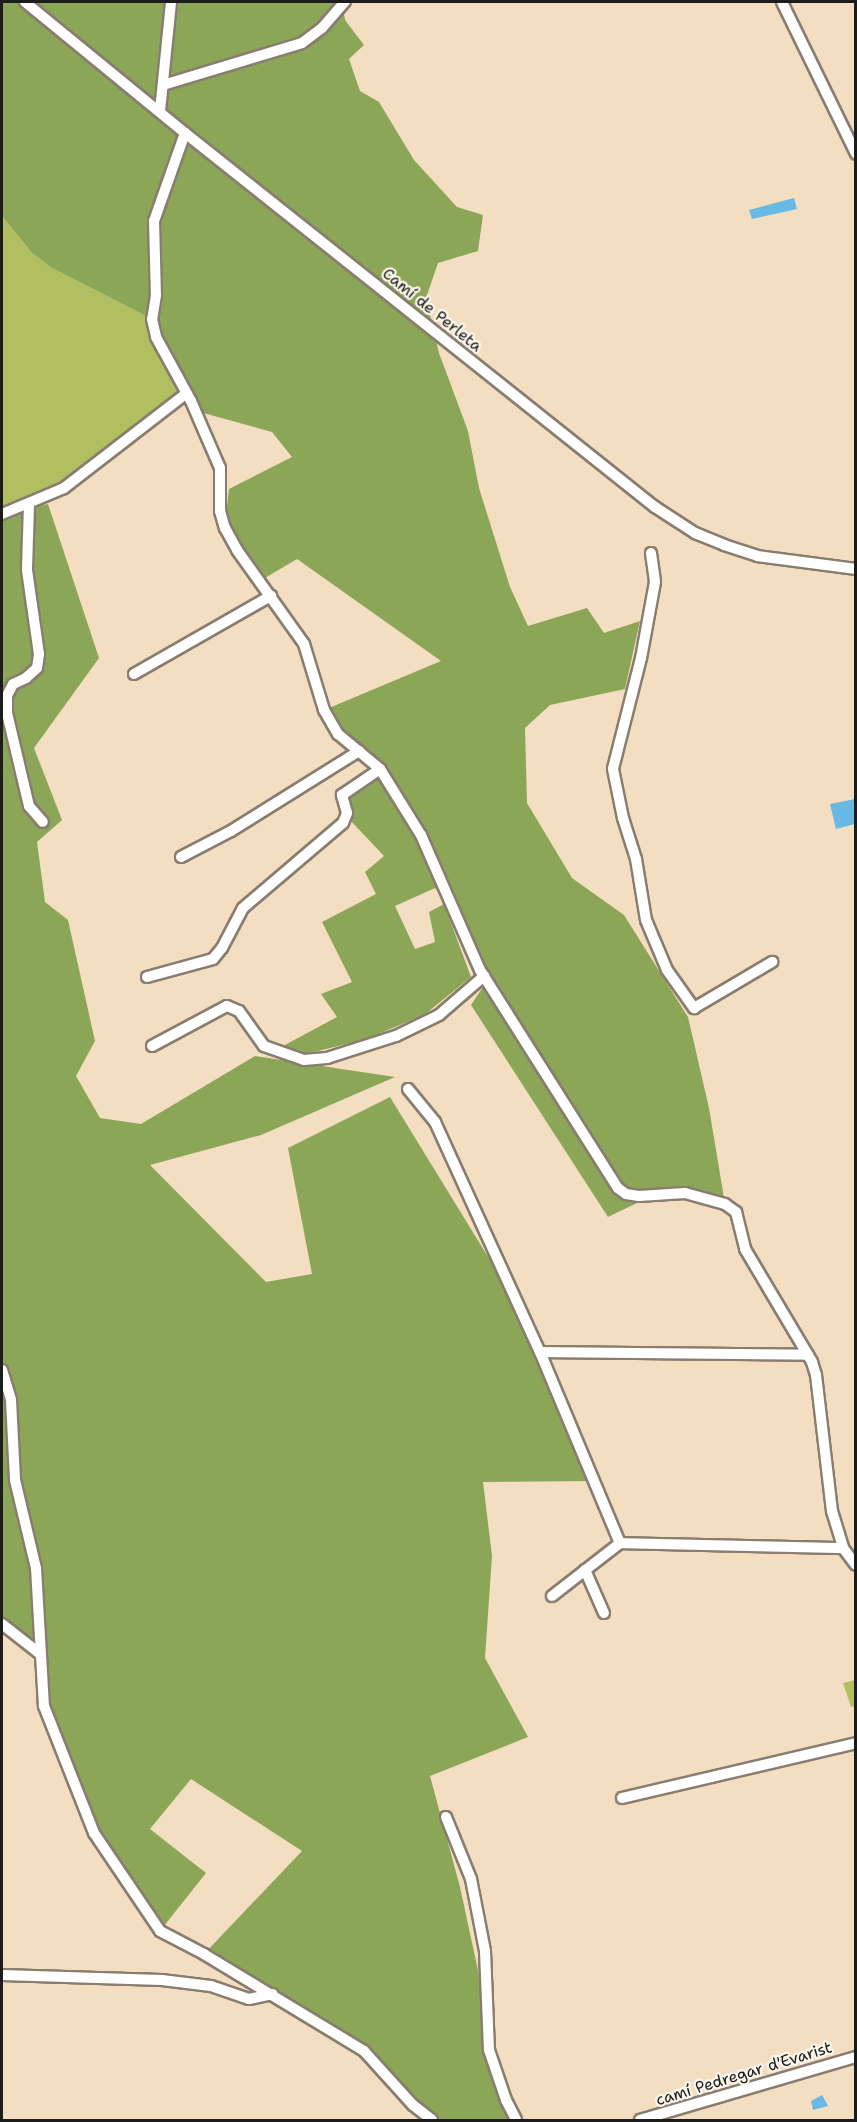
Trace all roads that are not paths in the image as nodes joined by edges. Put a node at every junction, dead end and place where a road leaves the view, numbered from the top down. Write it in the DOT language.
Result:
graph roads {
  1 [pos="25,2"];
  2 [pos="171,2"];
  3 [pos="345,2"];
  4 [pos="782,2"];
  5 [pos="163,85"];
  6 [pos="160,111"];
  7 [pos="185,133"];
  8 [pos="855,154"];
  9 [pos="187,393"];
  10 [pos="29,505"];
  11 [pos="2,514"];
  12 [pos="651,553"];
  13 [pos="855,569"];
  14 [pos="271,596"];
  15 [pos="134,674"];
  16 [pos="359,751"];
  17 [pos="380,769"];
  18 [pos="43,822"];
  19 [pos="181,857"];
  20 [pos="772,962"];
  21 [pos="484,976"];
  22 [pos="147,977"];
  23 [pos="152,1046"];
  24 [pos="408,1089"];
  25 [pos="540,1352"];
  26 [pos="808,1355"];
  27 [pos="2,1370"];
  28 [pos="620,1543"];
  29 [pos="843,1548"];
  30 [pos="855,1565"];
  31 [pos="585,1570"];
  32 [pos="552,1596"];
  33 [pos="604,1613"];
  34 [pos="2,1624"];
  35 [pos="39,1653"];
  36 [pos="855,1743"];
  37 [pos="622,1798"];
  38 [pos="446,1817"];
  39 [pos="2,1975"];
  40 [pos="272,1994"];
  41 [pos="855,2057"];
  42 [pos="432,2121"];
  43 [pos="516,2121"];
  44 [pos="640,2121"];
  1 -- 6 [label="street, Camí de Perleta"];
  2 -- 5 [label="street"];
  3 -- 5 [label="street"];
  4 -- 8 [label="street"];
  5 -- 6 [label="street"];
  6 -- 7 [label="street, Camí de Perleta"];
  7 -- 9 [label="street"];
  7 -- 13 [label="street, Camí de Perleta"];
  9 -- 10 [label="street"];
  9 -- 14 [label="street"];
  10 -- 11 [label="street"];
  10 -- 18 [label="street"];
  12 -- 20 [label="street"];
  14 -- 15 [label="street"];
  14 -- 16 [label="street"];
  16 -- 17 [label="street"];
  16 -- 19 [label="street"];
  17 -- 21 [label="street"];
  17 -- 22 [label="street"];
  21 -- 23 [label="street"];
  21 -- 26 [label="street"];
  24 -- 25 [label="street"];
  25 -- 26 [label="street"];
  25 -- 28 [label="street"];
  26 -- 29 [label="street"];
  27 -- 35 [label="street"];
  28 -- 29 [label="street"];
  28 -- 31 [label="street"];
  29 -- 30 [label="street"];
  31 -- 32 [label="street"];
  31 -- 33 [label="street"];
  34 -- 35 [label="street"];
  35 -- 40 [label="street"];
  36 -- 37 [label="street"];
  38 -- 43 [label="street"];
  39 -- 40 [label="street"];
  40 -- 42 [label="street"];
  41 -- 44 [label="street, camí Pedregar d'Evarist"];
}
